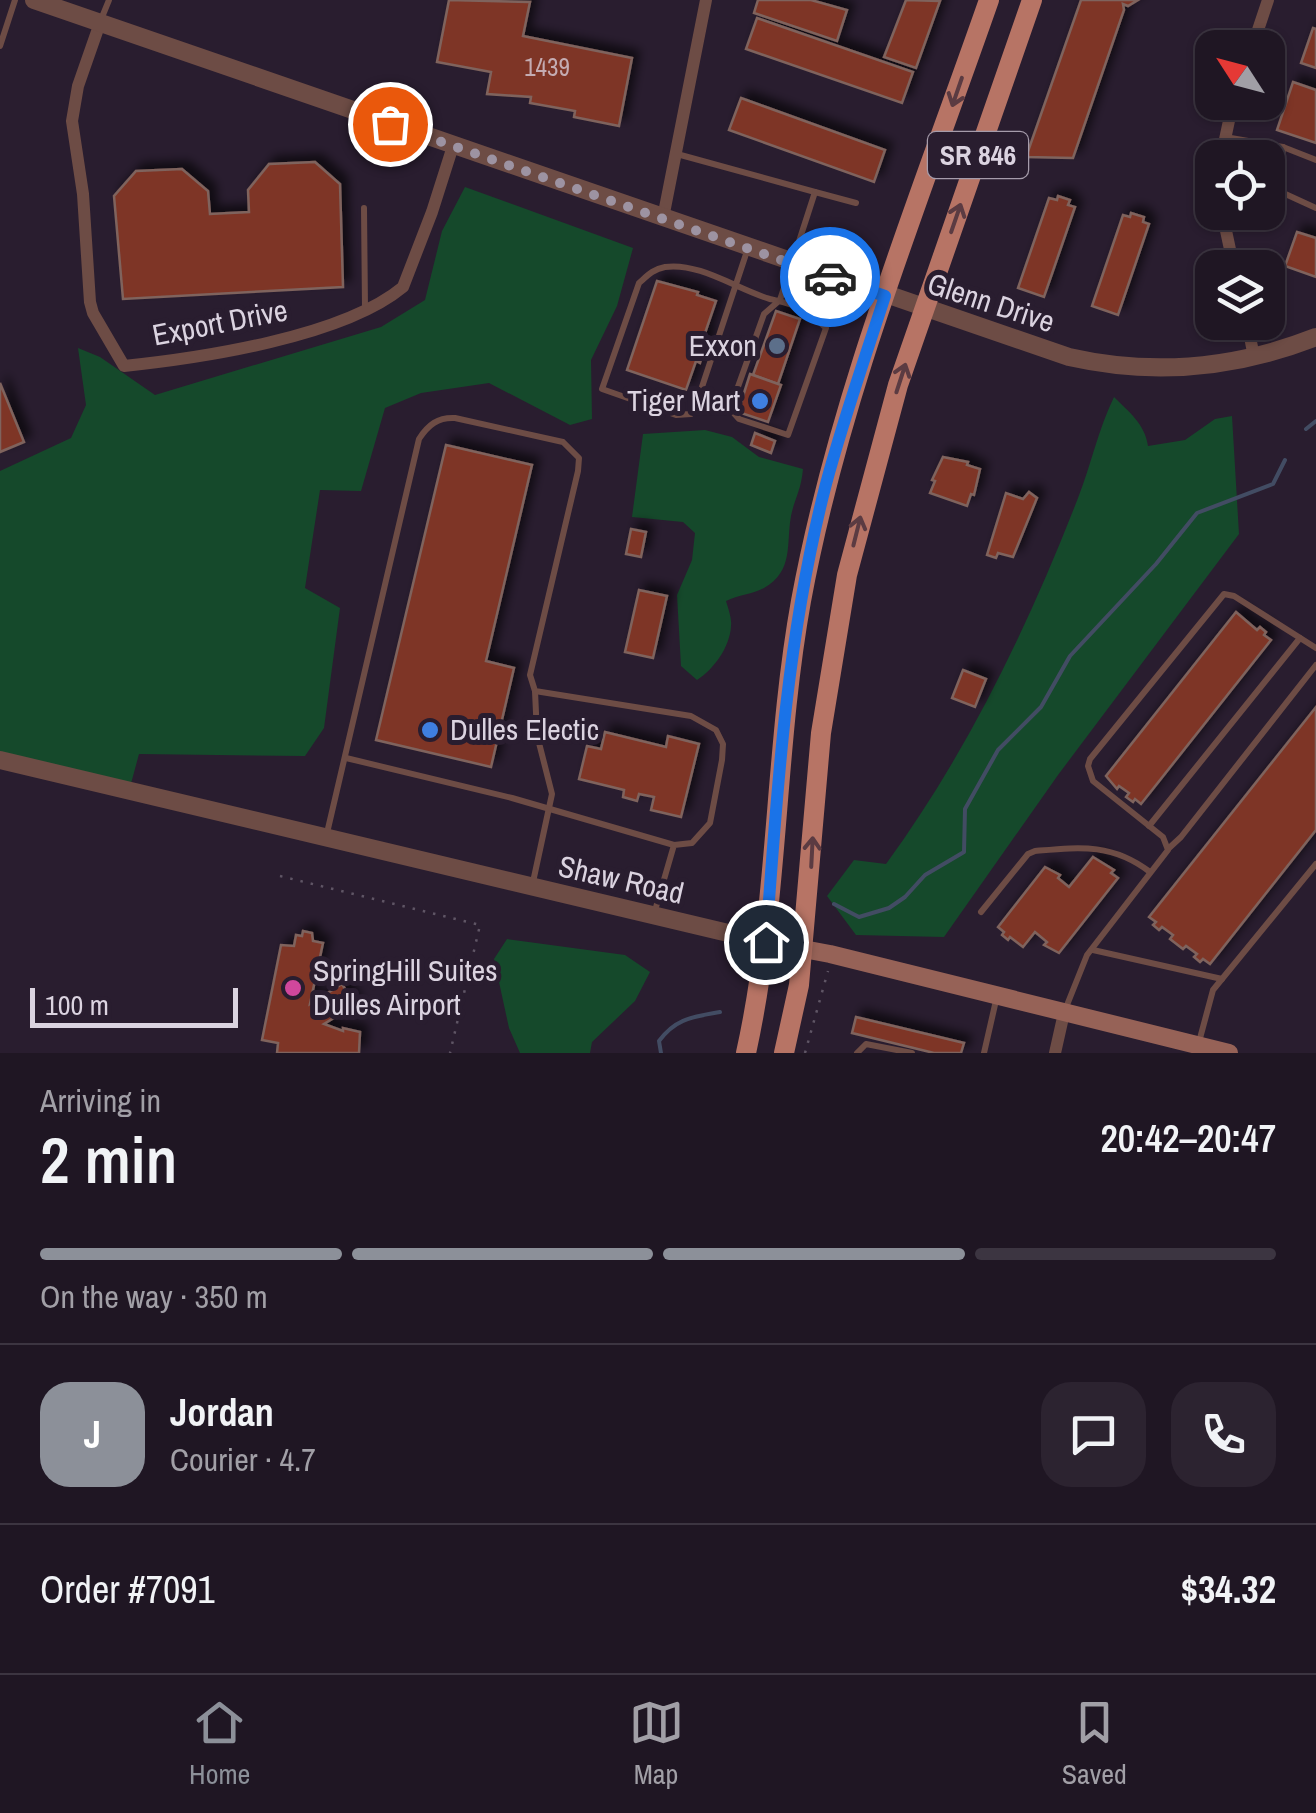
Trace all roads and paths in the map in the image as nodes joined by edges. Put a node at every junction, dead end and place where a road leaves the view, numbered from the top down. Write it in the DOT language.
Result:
graph roads {
  1 [pos="16,0"];
  2 [pos="34,0"];
  3 [pos="109,0"];
  4 [pos="706,0"];
  5 [pos="989,0"];
  6 [pos="1032,0"];
  7 [pos="1268,0"];
  8 [pos="100,23"];
  9 [pos="1258,30"];
  10 [pos="0,46"];
  11 [pos="1228,120"];
  12 [pos="1224,136"];
  13 [pos="1224,140"];
  14 [pos="1245,140"];
  15 [pos="453,146"];
  16 [pos="1285,148"];
  17 [pos="677,154"];
  18 [pos="1316,160"];
  19 [pos="815,192"];
  20 [pos="1285,194"];
  21 [pos="856,203"];
  22 [pos="364,208"];
  23 [pos="1316,208"];
  24 [pos="663,218"];
  25 [pos="748,248"];
  26 [pos="793,264"];
  27 [pos="736,285"];
  28 [pos="885,296"];
  29 [pos="780,300"];
  30 [pos="365,309"];
  31 [pos="924,310"];
  32 [pos="1316,337"];
  33 [pos="1250,340"];
  34 [pos="1254,356"];
  35 [pos="1300,638"];
  36 [pos="1316,648"];
  37 [pos="1316,665"];
  38 [pos="536,691"];
  39 [pos="346,758"];
  40 [pos="0,760"];
  41 [pos="551,810"];
  42 [pos="1150,826"];
  43 [pos="326,838"];
  44 [pos="674,845"];
  45 [pos="1168,850"];
  46 [pos="1316,864"];
  47 [pos="1150,872"];
  48 [pos="280,876"];
  49 [pos="532,888"];
  50 [pos="981,912"];
  51 [pos="653,915"];
  52 [pos="766,942"];
  53 [pos="804,950"];
  54 [pos="1092,950"];
  55 [pos="830,954"];
  56 [pos="1223,980"];
  57 [pos="998,994"];
  58 [pos="1064,1014"];
  59 [pos="1198,1044"];
  60 [pos="450,1053"];
  61 [pos="746,1053"];
  62 [pos="784,1053"];
  63 [pos="805,1053"];
  64 [pos="857,1053"];
  65 [pos="912,1053"];
  66 [pos="984,1053"];
  67 [pos="1055,1053"];
  68 [pos="1229,1053"];
  1 -- 10 [label="lane"];
  2 -- 8 [label="street, Glenn Drive"];
  3 -- 8 [label="lane"];
  4 -- 17 [label="street"];
  5 -- 28 [label="main road, SR 846, one-way"];
  31 -- 6 [label="main road, SR 846, one-way"];
  7 -- 9 [label="street"];
  8 -- 15 [label="street, Glenn Drive"];
  8 -- 30 [label="street, Export Drive"];
  11 -- 12 [label="street"];
  12 -- 13 [label="street"];
  12 -- 14 [label="lane"];
  15 -- 24 [label="street, Glenn Drive"];
  15 -- 30 [label="street, Export Drive"];
  16 -- 18 [label="lane"];
  17 -- 19 [label="lane"];
  17 -- 24 [label="street"];
  19 -- 21 [label="lane"];
  19 -- 26 [label="lane"];
  20 -- 23 [label="lane"];
  22 -- 30 [label="lane"];
  24 -- 25 [label="street, Glenn Drive"];
  25 -- 26 [label="street, Glenn Drive"];
  25 -- 27 [label="lane"];
  26 -- 28 [label="street, Glenn Drive"];
  26 -- 29 [label="lane"];
  27 -- 27 [label="lane"];
  27 -- 29 [label="lane"];
  28 -- 31 [label="street, Glenn Drive"];
  28 -- 52 [label="main road, SR 846"];
  29 -- 29 [label="lane"];
  31 -- 34 [label="street, Glenn Drive"];
  53 -- 31 [label="main road, SR 846, one-way"];
  32 -- 34 [label="street, Glenn Drive"];
  33 -- 34 [label="street"];
  35 -- 36 [label="lane"];
  35 -- 42 [label="lane"];
  35 -- 42 [label="lane"];
  37 -- 45 [label="lane"];
  38 -- 39 [label="lane"];
  38 -- 41 [label="lane"];
  38 -- 44 [label="lane"];
  39 -- 41 [label="lane"];
  39 -- 43 [label="lane"];
  40 -- 43 [label="street, Shaw Road"];
  41 -- 44 [label="lane"];
  41 -- 49 [label="lane"];
  42 -- 45 [label="lane"];
  43 -- 49 [label="street, Shaw Road"];
  44 -- 51 [label="lane"];
  45 -- 47 [label="lane"];
  46 -- 56 [label="lane"];
  47 -- 50 [label="lane"];
  47 -- 54 [label="lane"];
  48 -- 60 [label="path"];
  49 -- 51 [label="street, Shaw Road"];
  51 -- 52 [label="street, Shaw Road"];
  52 -- 53 [label="main road, Shaw Road"];
  52 -- 61 [label="main road, SR 846"];
  53 -- 55 [label="main road, Shaw Road"];
  53 -- 62 [label="main road, SR 846"];
  54 -- 56 [label="lane"];
  54 -- 58 [label="lane"];
  55 -- 57 [label="main road, Shaw Road"];
  55 -- 63 [label="path"];
  56 -- 59 [label="lane"];
  57 -- 58 [label="main road, Shaw Road"];
  57 -- 66 [label="lane"];
  58 -- 59 [label="main road, Shaw Road"];
  58 -- 67 [label="street"];
  59 -- 68 [label="main road, Shaw Road"];
  64 -- 65 [label="lane"];
}
